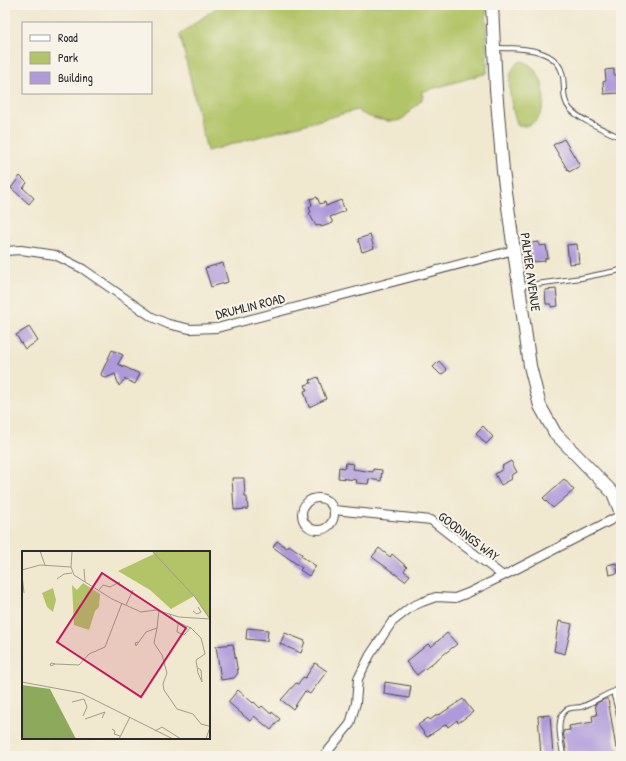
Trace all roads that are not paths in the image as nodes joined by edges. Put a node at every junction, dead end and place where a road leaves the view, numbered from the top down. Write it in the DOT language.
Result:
graph roads {
  1 [pos="492,5"];
  2 [pos="494,48"];
  3 [pos="621,138"];
  4 [pos="514,250"];
  5 [pos="5,251"];
  6 [pos="621,270"];
  7 [pos="519,286"];
  8 [pos="334,510"];
  9 [pos="621,514"];
  10 [pos="502,576"];
  11 [pos="621,687"];
  12 [pos="615,691"];
  13 [pos="621,722"];
  14 [pos="324,756"];
  15 [pos="563,756"];
  1 -- 2 [label="main road, PALMER AVENUE"];
  2 -- 3 [label="lane"];
  2 -- 4 [label="main road, PALMER AVENUE"];
  4 -- 5 [label="street, DRUMLIN ROAD"];
  4 -- 7 [label="main road, PALMER AVENUE"];
  6 -- 7 [label="lane"];
  7 -- 9 [label="main road, PALMER AVENUE"];
  8 -- 8 [label="street"];
  8 -- 10 [label="street, GOODINGS WAY"];
  9 -- 10 [label="street, GOODINGS WAY"];
  10 -- 14 [label="street"];
  11 -- 12 [label="lane"];
  12 -- 13 [label="lane"];
  12 -- 15 [label="lane"];
}
